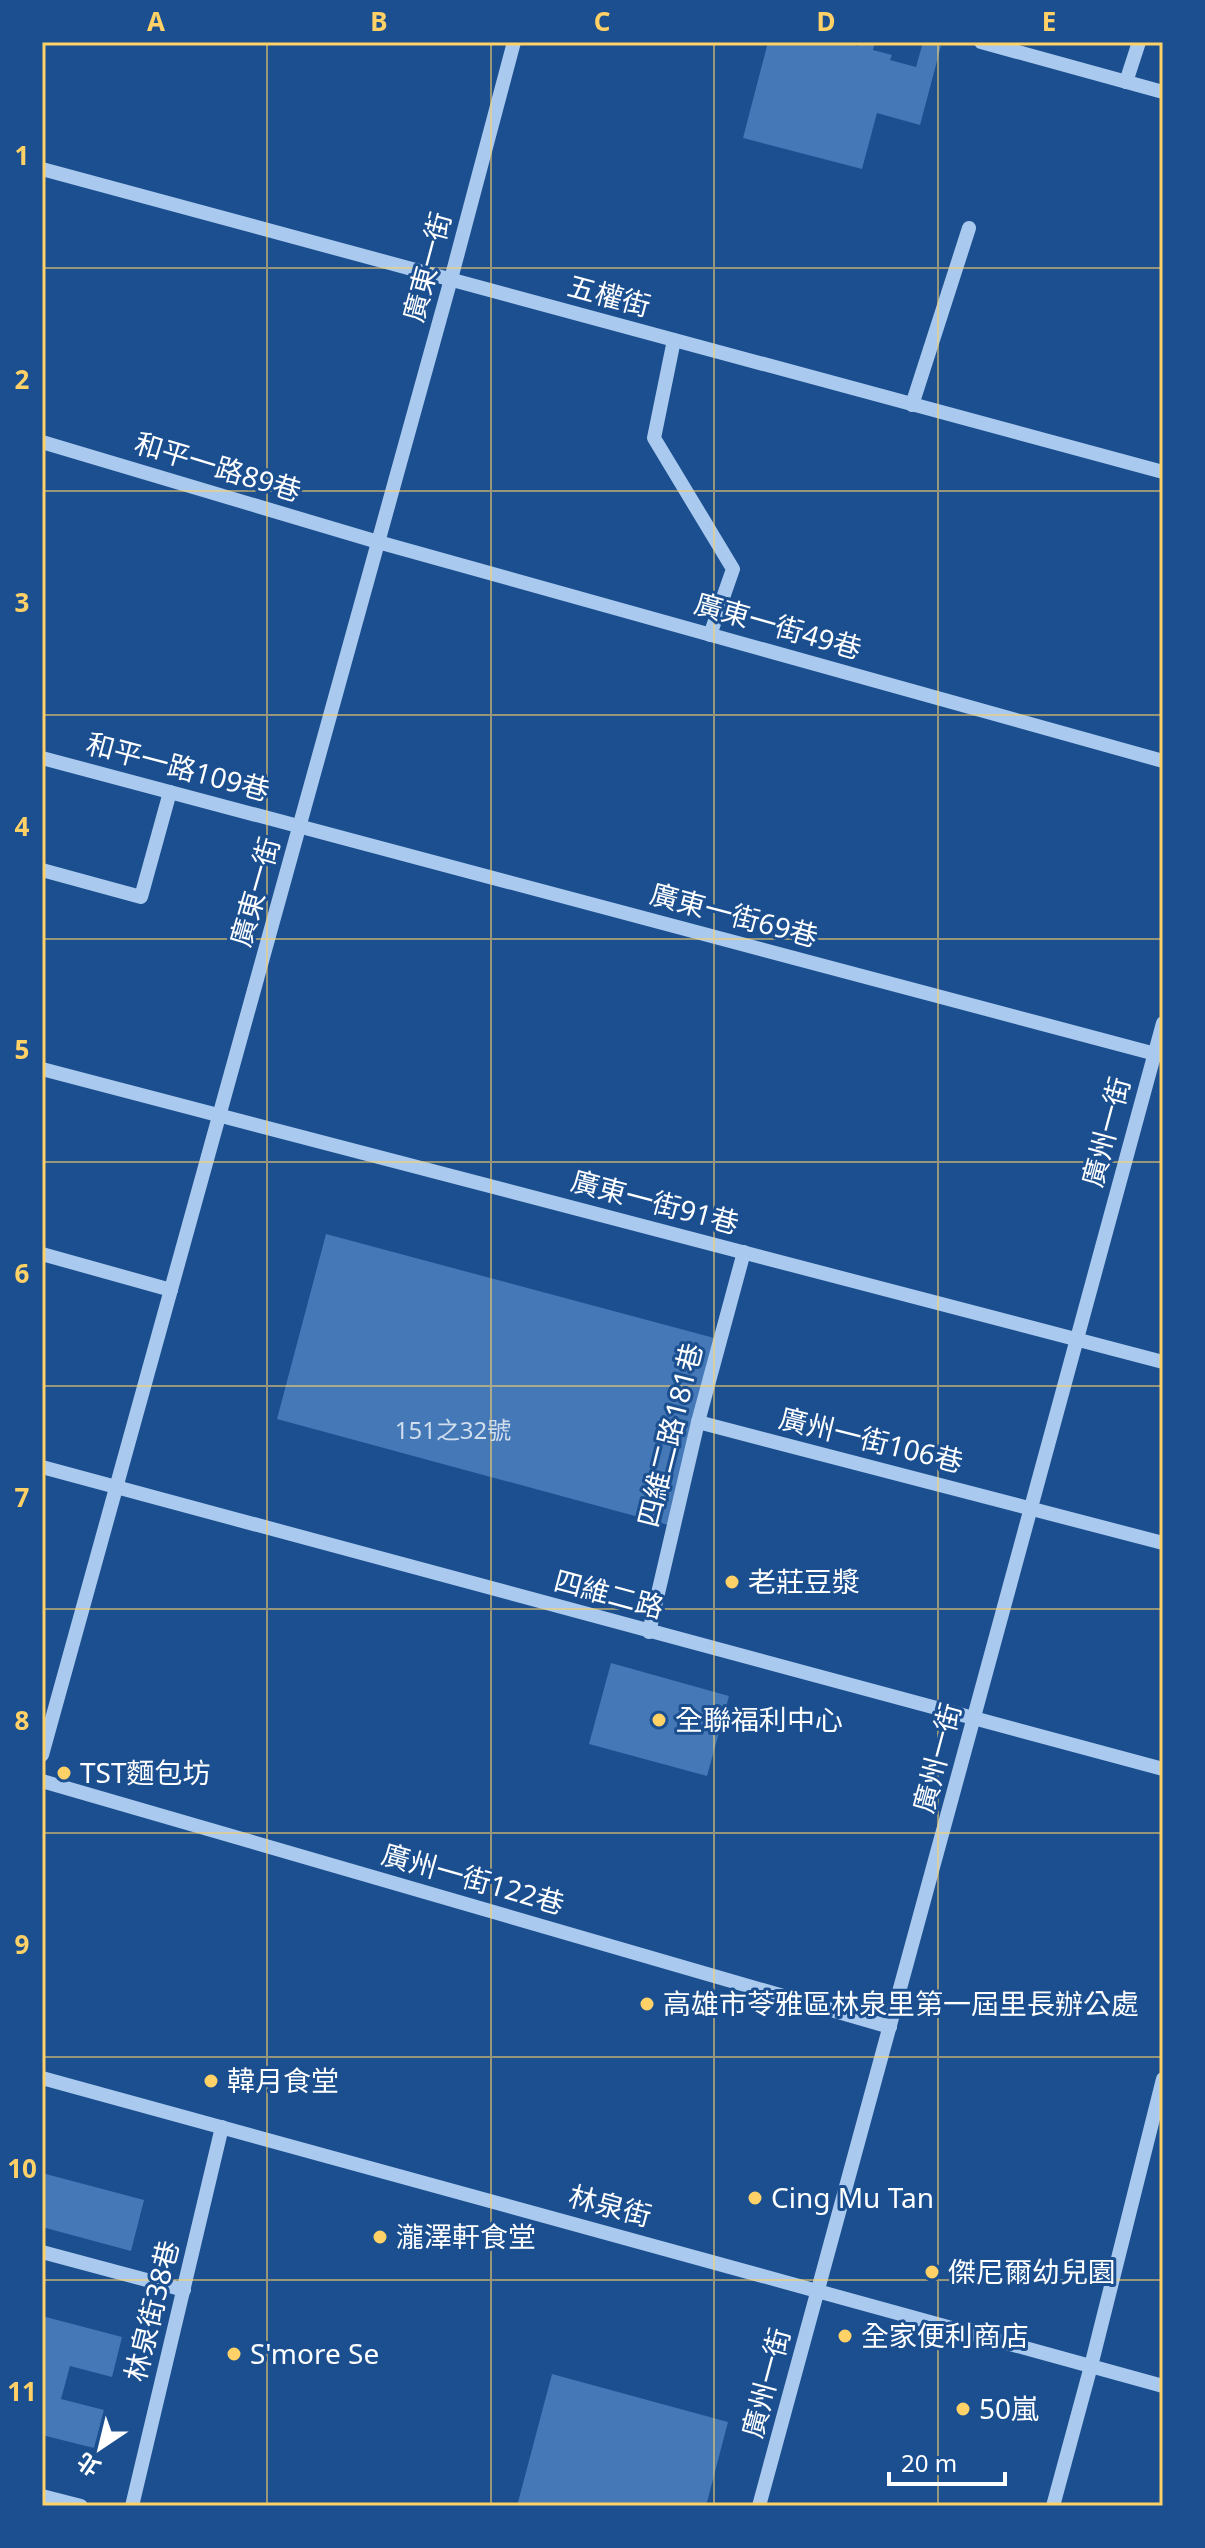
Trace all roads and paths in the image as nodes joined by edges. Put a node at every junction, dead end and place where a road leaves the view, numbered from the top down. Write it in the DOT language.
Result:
graph roads {
  1 [pos="514,42"];
  2 [pos="981,42"];
  3 [pos="1139,42"];
  4 [pos="1126,82"];
  5 [pos="1163,92"];
  6 [pos="42,169"];
  7 [pos="969,228"];
  8 [pos="451,279"];
  9 [pos="674,340"];
  10 [pos="912,405"];
  11 [pos="42,442"];
  12 [pos="1163,472"];
  13 [pos="378,542"];
  14 [pos="710,635"];
  15 [pos="42,758"];
  16 [pos="1163,761"];
  17 [pos="170,792"];
  18 [pos="300,826"];
  19 [pos="42,870"];
  20 [pos="1163,1023"];
  21 [pos="1159,1054"];
  22 [pos="42,1069"];
  23 [pos="220,1115"];
  24 [pos="744,1252"];
  25 [pos="42,1254"];
  26 [pos="171,1290"];
  27 [pos="1077,1338"];
  28 [pos="1163,1362"];
  29 [pos="698,1422"];
  30 [pos="42,1467"];
  31 [pos="116,1488"];
  32 [pos="1031,1508"];
  33 [pos="1163,1543"];
  34 [pos="649,1632"];
  35 [pos="974,1718"];
  36 [pos="42,1755"];
  37 [pos="1163,1769"];
  38 [pos="42,1781"];
  39 [pos="890,2027"];
  40 [pos="42,2078"];
  41 [pos="1163,2079"];
  42 [pos="222,2127"];
  43 [pos="42,2252"];
  44 [pos="184,2290"];
  45 [pos="819,2292"];
  46 [pos="1091,2366"];
  47 [pos="1163,2386"];
  48 [pos="42,2496"];
  49 [pos="81,2506"];
  50 [pos="132,2506"];
  51 [pos="759,2506"];
  52 [pos="1053,2506"];
  1 -- 8 [label="street, 廣東一街"];
  2 -- 4 [label="street"];
  3 -- 4 [label="street"];
  4 -- 5 [label="street"];
  6 -- 8 [label="street, 五權街"];
  7 -- 10 [label="street"];
  8 -- 9 [label="street, 五權街"];
  8 -- 13 [label="street, 廣東一街"];
  9 -- 10 [label="street, 五權街"];
  9 -- 14 [label="street"];
  10 -- 12 [label="street, 五權街"];
  11 -- 13 [label="street, 和平一路89巷"];
  13 -- 14 [label="street, 廣東一街49巷"];
  13 -- 18 [label="street, 廣東一街"];
  14 -- 16 [label="street, 廣東一街49巷"];
  15 -- 17 [label="street, 和平一路109巷"];
  17 -- 18 [label="street, 和平一路109巷"];
  17 -- 19 [label="street"];
  18 -- 21 [label="street, 廣東一街69巷"];
  18 -- 23 [label="street, 廣東一街"];
  20 -- 21 [label="street, 廣州一街"];
  21 -- 27 [label="street, 廣州一街"];
  22 -- 23 [label="street, 廣東一街91巷"];
  23 -- 24 [label="street, 廣東一街91巷"];
  23 -- 26 [label="street, 廣東一街"];
  24 -- 27 [label="street, 廣東一街91巷"];
  24 -- 29 [label="street, 四維二路181巷"];
  25 -- 26 [label="street"];
  26 -- 31 [label="street, 廣東一街"];
  27 -- 28 [label="street, 廣東一街91巷"];
  27 -- 32 [label="street, 廣州一街"];
  29 -- 32 [label="street, 廣州一街106巷"];
  29 -- 34 [label="street, 四維二路181巷"];
  30 -- 31 [label="street, 四維二路"];
  31 -- 34 [label="street, 四維二路"];
  31 -- 36 [label="street, 廣東一街"];
  32 -- 33 [label="street, 廣州一街106巷"];
  32 -- 35 [label="street, 廣州一街"];
  34 -- 35 [label="street, 四維二路"];
  35 -- 37 [label="street, 四維二路"];
  35 -- 39 [label="street, 廣州一街"];
  38 -- 39 [label="street, 廣州一街122巷"];
  39 -- 45 [label="street, 廣州一街"];
  40 -- 42 [label="street, 林泉街"];
  41 -- 46 [label="street"];
  42 -- 44 [label="street, 林泉街38巷"];
  42 -- 45 [label="street, 林泉街"];
  43 -- 44 [label="street"];
  44 -- 50 [label="street, 林泉街38巷"];
  45 -- 46 [label="street, 林泉街"];
  45 -- 51 [label="street, 廣州一街"];
  46 -- 47 [label="street, 林泉街"];
  46 -- 52 [label="street"];
  48 -- 49 [label="street"];
}
